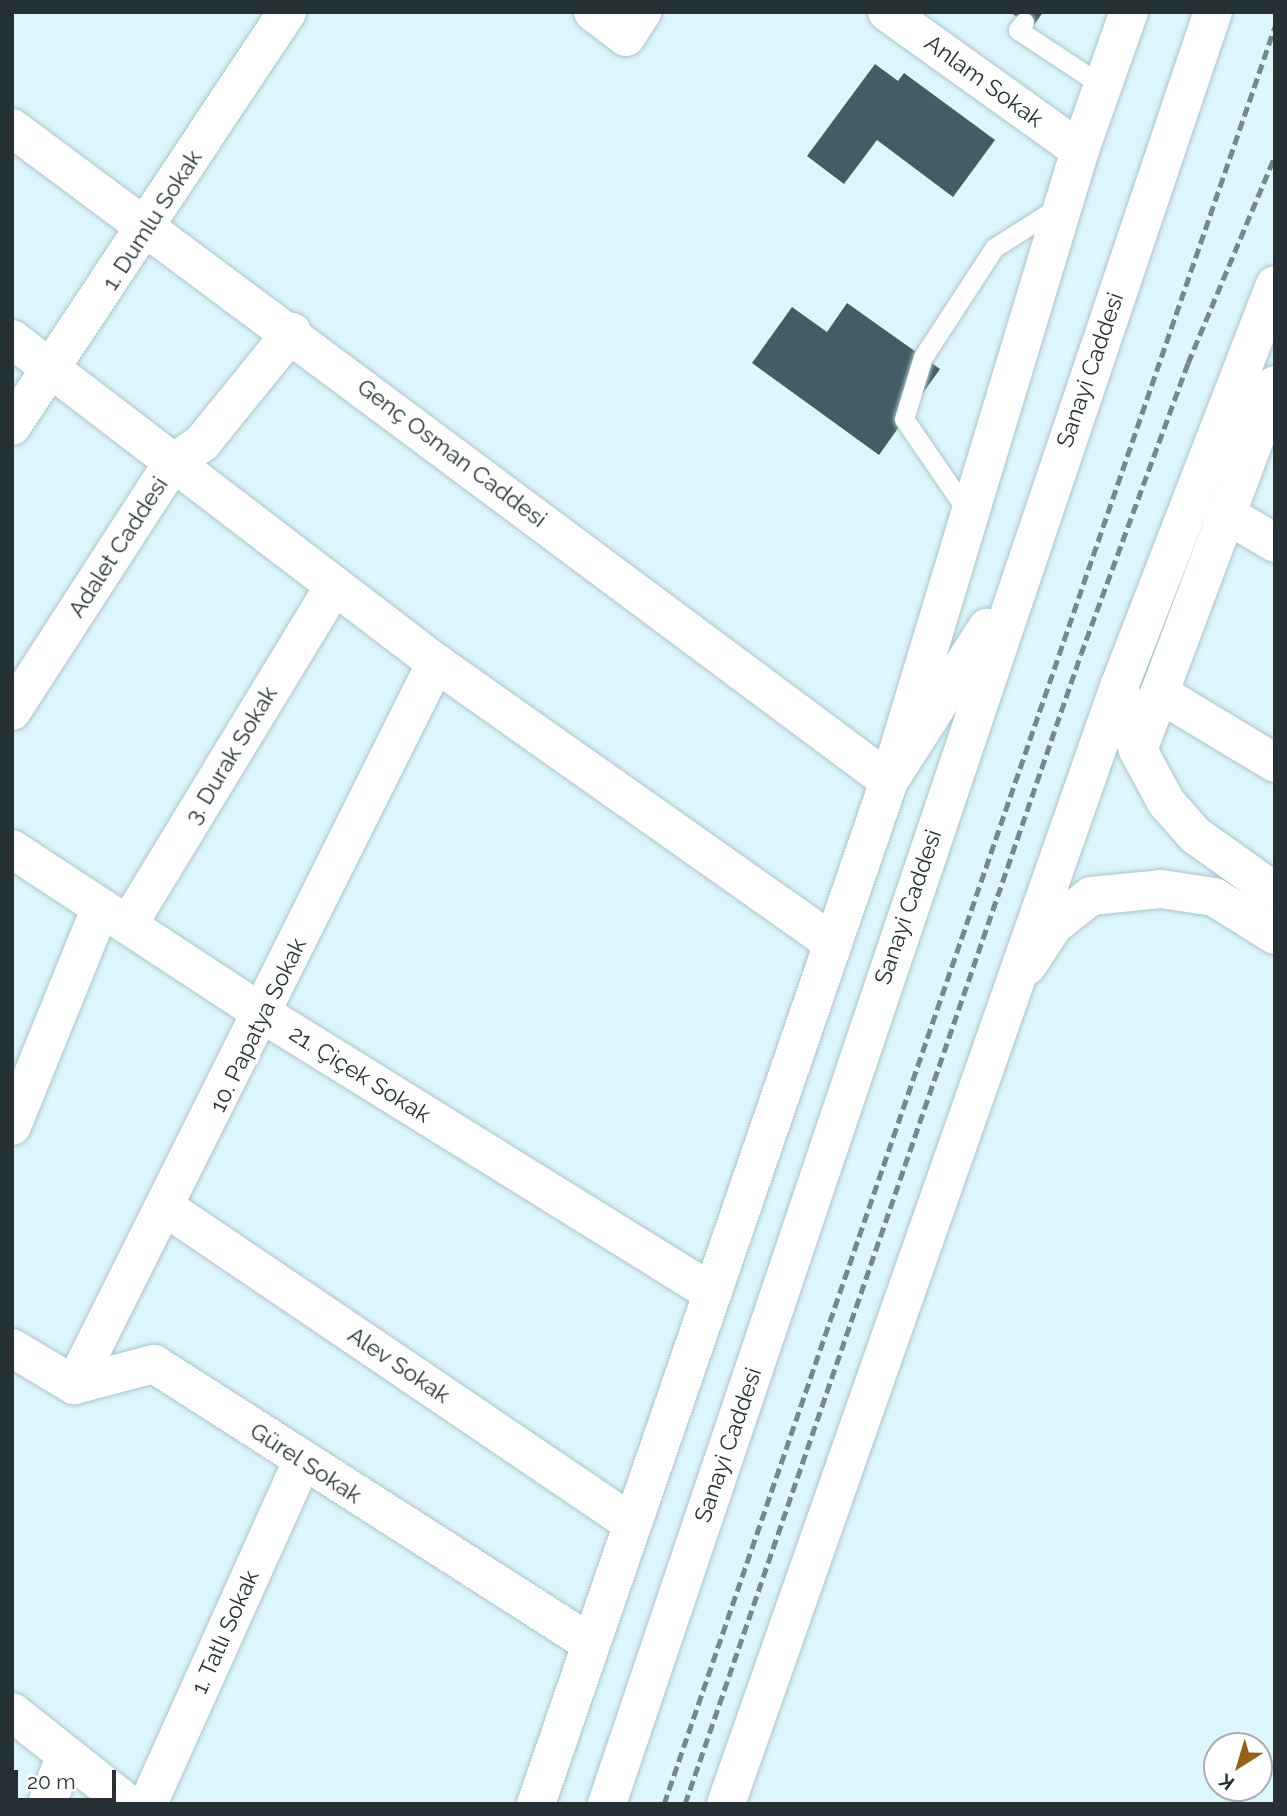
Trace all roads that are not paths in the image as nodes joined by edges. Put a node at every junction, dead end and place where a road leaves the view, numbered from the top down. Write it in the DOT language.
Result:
graph roads {
  1 [pos="287,12"];
  2 [pos="593,12"];
  3 [pos="887,12"];
  4 [pos="1129,12"];
  5 [pos="1213,12"];
  6 [pos="1024,22"];
  7 [pos="634,25"];
  8 [pos="1103,86"];
  9 [pos="12,128"];
  10 [pos="1080,150"];
  11 [pos="1064,203"];
  12 [pos="148,227"];
  13 [pos="1275,285"];
  14 [pos="292,332"];
  15 [pos="12,339"];
  16 [pos="52,370"];
  17 [pos="1275,385"];
  18 [pos="12,426"];
  19 [pos="172,464"];
  20 [pos="1226,514"];
  21 [pos="972,517"];
  22 [pos="1275,543"];
  23 [pos="1018,579"];
  24 [pos="334,586"];
  25 [pos="436,663"];
  26 [pos="1119,687"];
  27 [pos="1159,693"];
  28 [pos="12,711"];
  29 [pos="1138,751"];
  30 [pos="1275,763"];
  31 [pos="889,781"];
  32 [pos="12,849"];
  33 [pos="1275,892"];
  34 [pos="114,916"];
  35 [pos="1275,935"];
  36 [pos="833,943"];
  37 [pos="1014,985"];
  38 [pos="263,1014"];
  39 [pos="12,1126"];
  40 [pos="168,1209"];
  41 [pos="711,1293"];
  42 [pos="12,1348"];
  43 [pos="74,1385"];
  44 [pos="302,1461"];
  45 [pos="630,1522"];
  46 [pos="590,1643"];
  47 [pos="12,1712"];
  48 [pos="66,1754"];
  49 [pos="47,1804"];
  50 [pos="128,1804"];
  51 [pos="148,1804"];
  52 [pos="537,1804"];
  53 [pos="607,1804"];
  54 [pos="726,1804"];
  1 -- 12 [label="main road, 1. Dumlu Sokak"];
  2 -- 7 [label="main road"];
  3 -- 10 [label="main road, Anlam Sokak"];
  4 -- 8 [label="main road"];
  5 -- 23 [label="main road, Sanayi Caddesi"];
  6 -- 8 [label="lane"];
  8 -- 10 [label="main road"];
  9 -- 12 [label="main road, Genç Osman Caddesi"];
  10 -- 11 [label="main road"];
  11 -- 21 [label="main road"];
  11 -- 21 [label="lane"];
  12 -- 14 [label="main road, Genç Osman Caddesi"];
  12 -- 16 [label="main road, 1. Dumlu Sokak"];
  13 -- 26 [label="main road"];
  14 -- 19 [label="main road, Adalet Caddesi"];
  14 -- 31 [label="main road, Genç Osman Caddesi"];
  15 -- 16 [label="main road"];
  16 -- 18 [label="main road, 1. Dumlu Sokak"];
  16 -- 19 [label="main road"];
  17 -- 20 [label="main road"];
  19 -- 24 [label="main road"];
  19 -- 28 [label="main road, Adalet Caddesi"];
  20 -- 22 [label="main road"];
  20 -- 27 [label="main road"];
  21 -- 31 [label="main road"];
  23 -- 31 [label="main road"];
  23 -- 53 [label="main road, Sanayi Caddesi"];
  24 -- 25 [label="main road"];
  24 -- 34 [label="main road, 3. Durak Sokak"];
  25 -- 36 [label="main road"];
  25 -- 38 [label="main road, 10. Papatya Sokak"];
  26 -- 29 [label="main road"];
  26 -- 37 [label="main road"];
  27 -- 29 [label="main road"];
  27 -- 30 [label="main road"];
  29 -- 33 [label="main road"];
  31 -- 36 [label="main road"];
  32 -- 34 [label="main road, 21. Çiçek Sokak"];
  34 -- 38 [label="main road, 21. Çiçek Sokak"];
  34 -- 39 [label="main road, 3. Durak Sokak"];
  35 -- 37 [label="main road"];
  36 -- 41 [label="main road"];
  37 -- 54 [label="main road"];
  38 -- 40 [label="main road, 10. Papatya Sokak"];
  38 -- 41 [label="main road, 21. Çiçek Sokak"];
  40 -- 43 [label="main road, 10. Papatya Sokak"];
  40 -- 45 [label="main road, Alev Sokak"];
  41 -- 45 [label="main road"];
  42 -- 43 [label="main road"];
  43 -- 44 [label="main road, Gürel Sokak"];
  44 -- 46 [label="main road, Gürel Sokak"];
  44 -- 51 [label="main road, 1. Tatlı Sokak"];
  45 -- 46 [label="main road"];
  46 -- 52 [label="main road"];
  47 -- 48 [label="main road"];
  48 -- 49 [label="main road"];
  48 -- 50 [label="main road"];
}
